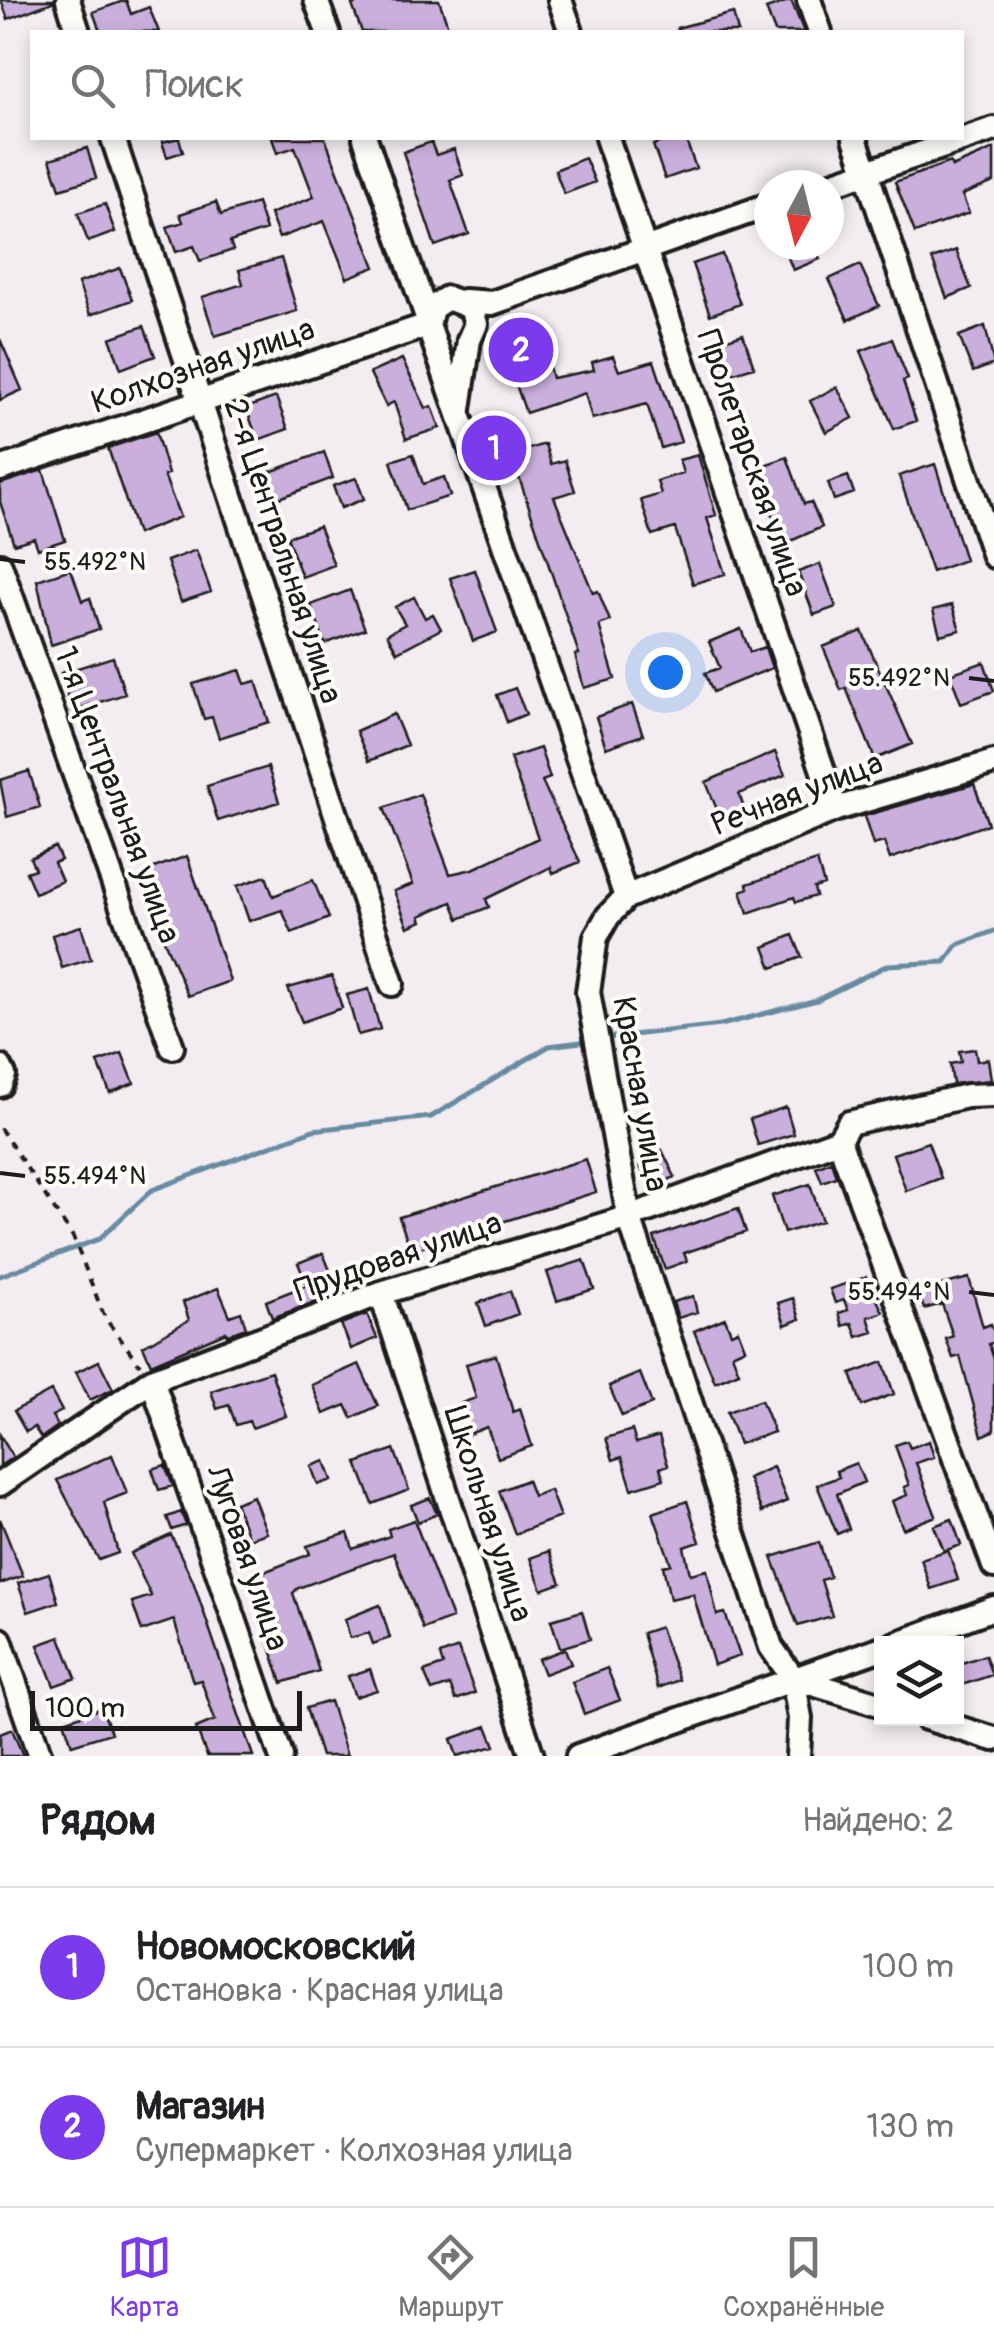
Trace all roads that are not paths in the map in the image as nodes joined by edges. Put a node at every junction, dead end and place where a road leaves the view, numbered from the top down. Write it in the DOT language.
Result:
graph roads {
  1 [pos="68,0"];
  2 [pos="316,0"];
  3 [pos="560,0"];
  4 [pos="809,0"];
  5 [pos="77,30"];
  6 [pos="327,30"];
  7 [pos="570,30"];
  8 [pos="819,30"];
  9 [pos="994,129"];
  10 [pos="964,139"];
  11 [pos="114,140"];
  12 [pos="365,140"];
  13 [pos="608,140"];
  14 [pos="856,140"];
  15 [pos="962,140"];
  16 [pos="867,172"];
  17 [pos="844,180"];
  18 [pos="754,210"];
  19 [pos="644,247"];
  20 [pos="464,301"];
  21 [pos="492,303"];
  22 [pos="431,320"];
  23 [pos="473,332"];
  24 [pos="200,402"];
  25 [pos="459,410"];
  26 [pos="0,469"];
  27 [pos="994,556"];
  28 [pos="0,565"];
  29 [pos="994,762"];
  30 [pos="836,809"];
  31 [pos="626,897"];
  32 [pos="392,984"];
  33 [pos="172,1047"];
  34 [pos="0,1066"];
  35 [pos="0,1085"];
  36 [pos="994,1095"];
  37 [pos="839,1140"];
  38 [pos="629,1217"];
  39 [pos="381,1293"];
  40 [pos="152,1380"];
  41 [pos="0,1484"];
  42 [pos="994,1566"];
  43 [pos="994,1608"];
  44 [pos="917,1636"];
  45 [pos="0,1640"];
  46 [pos="874,1651"];
  47 [pos="793,1678"];
  48 [pos="874,1703"];
  49 [pos="952,1726"];
  50 [pos="994,1739"];
  51 [pos="40,1756"];
  52 [pos="281,1756"];
  53 [pos="532,1756"];
  54 [pos="578,1756"];
  55 [pos="798,1756"];
  56 [pos="994,1756"];
  1 -- 5 [label="street"];
  2 -- 6 [label="street"];
  3 -- 7 [label="street"];
  4 -- 8 [label="street"];
  9 -- 10 [label="street"];
  11 -- 24 [label="street, 2-я Центральная улица"];
  12 -- 22 [label="street"];
  13 -- 19 [label="street, Пролетарская улица"];
  14 -- 16 [label="street"];
  15 -- 16 [label="street"];
  16 -- 17 [label="street"];
  16 -- 27 [label="street"];
  18 -- 19 [label="street"];
  19 -- 21 [label="street"];
  19 -- 30 [label="street, Пролетарская улица"];
  20 -- 21 [label="street"];
  20 -- 22 [label="street"];
  20 -- 23 [label="street"];
  21 -- 23 [label="street"];
  22 -- 23 [label="street"];
  22 -- 24 [label="street, Колхозная улица"];
  22 -- 25 [label="street"];
  23 -- 25 [label="street"];
  24 -- 26 [label="street, Колхозная улица"];
  24 -- 32 [label="street, 2-я Центральная улица"];
  25 -- 31 [label="street"];
  28 -- 33 [label="street, 1-я Центральная улица"];
  29 -- 30 [label="street, Речная улица"];
  30 -- 31 [label="street, Речная улица"];
  31 -- 38 [label="street, Красная улица"];
  34 -- 35 [label="street"];
  36 -- 37 [label="street, Прудовая улица"];
  37 -- 38 [label="street, Прудовая улица"];
  37 -- 42 [label="street"];
  38 -- 39 [label="street, Прудовая улица"];
  38 -- 47 [label="street, Красная улица"];
  39 -- 40 [label="street, Прудовая улица"];
  39 -- 53 [label="street, Школьная улица"];
  40 -- 41 [label="street, Прудовая улица"];
  40 -- 52 [label="street, Луговая улица"];
  43 -- 44 [label="street"];
  45 -- 51 [label="street"];
  46 -- 47 [label="street"];
  47 -- 48 [label="street"];
  47 -- 54 [label="street"];
  47 -- 55 [label="street"];
  49 -- 50 [label="street"];
  50 -- 56 [label="street"];
}
